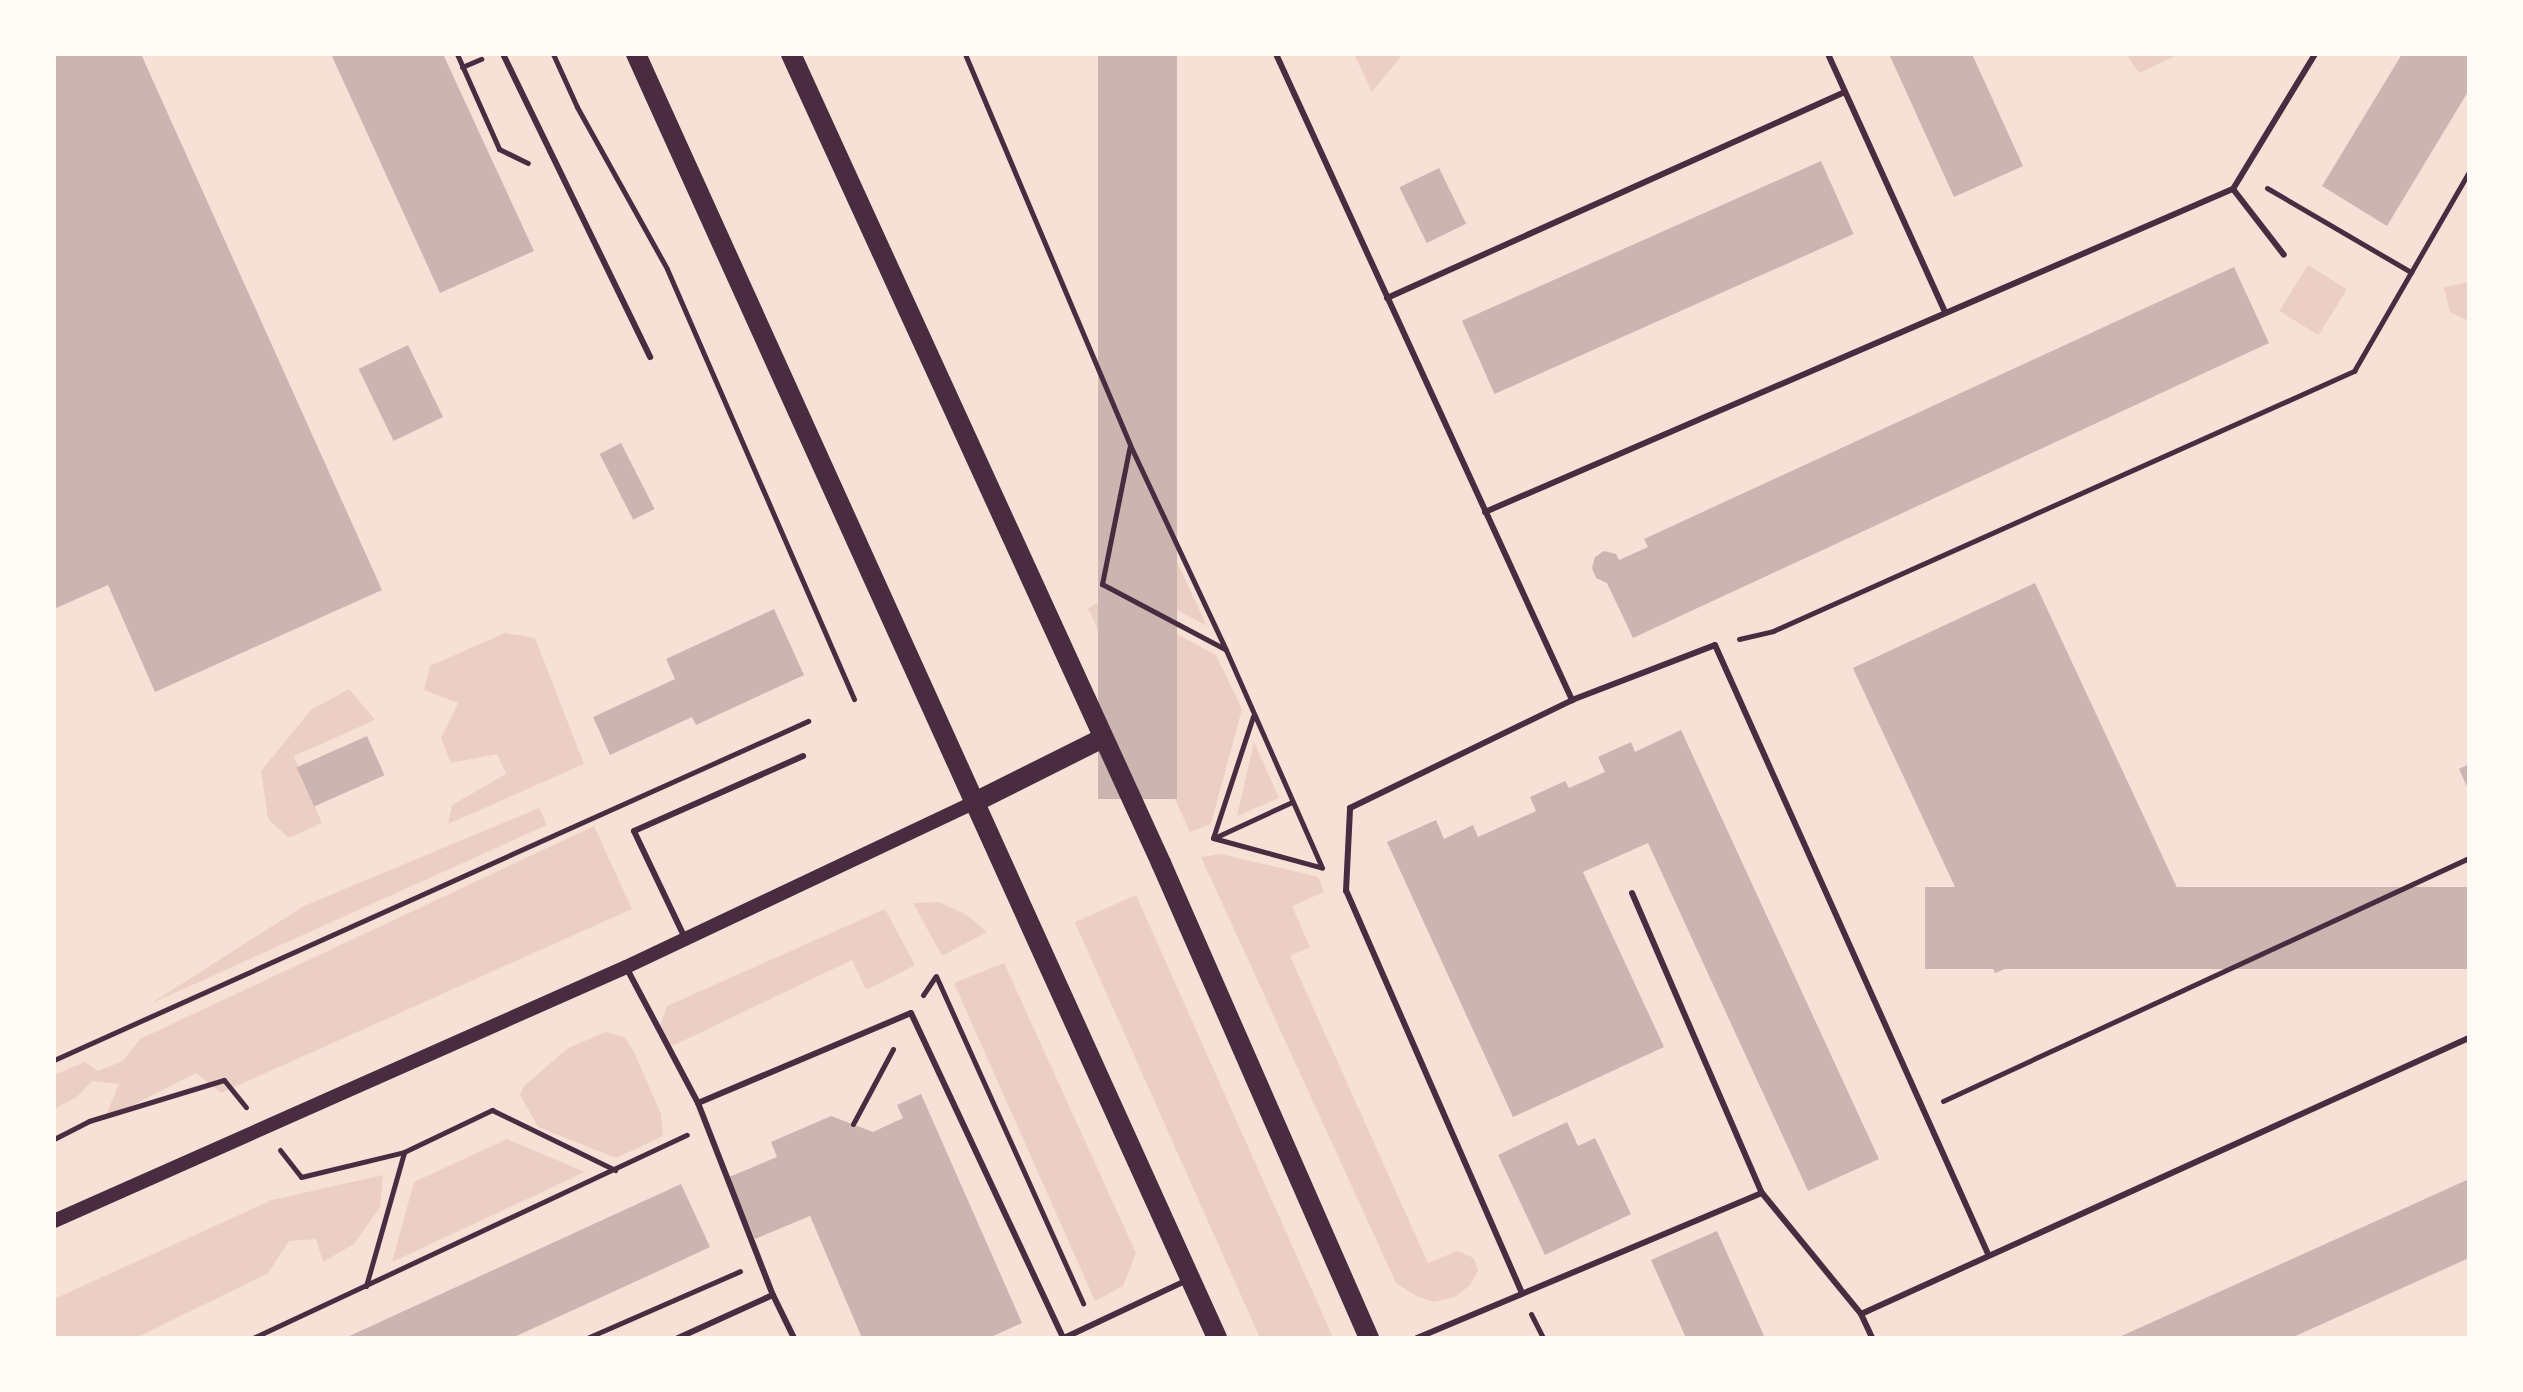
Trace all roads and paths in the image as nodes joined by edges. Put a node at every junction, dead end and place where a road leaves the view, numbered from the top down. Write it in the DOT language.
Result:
graph roads {
  1 [pos="457,54"];
  2 [pos="503,54"];
  3 [pos="553,54"];
  4 [pos="636,54"];
  5 [pos="791,54"];
  6 [pos="965,54"];
  7 [pos="1276,54"];
  8 [pos="1828,54"];
  9 [pos="2315,54"];
  10 [pos="1845,92"];
  11 [pos="2469,172"];
  12 [pos="2242,174"];
  13 [pos="564,183"];
  14 [pos="2233,189"];
  15 [pos="2284,255"];
  16 [pos="2411,272"];
  17 [pos="1387,298"];
  18 [pos="1945,312"];
  19 [pos="650,357"];
  20 [pos="1130,445"];
  21 [pos="1485,512"];
  22 [pos="1715,645"];
  23 [pos="1226,650"];
  24 [pos="854,699"];
  25 [pos="1572,700"];
  26 [pos="1253,715"];
  27 [pos="808,721"];
  28 [pos="1103,738"];
  29 [pos="803,756"];
  30 [pos="1292,802"];
  31 [pos="973,803"];
  32 [pos="1213,838"];
  33 [pos="2469,858"];
  34 [pos="1321,867"];
  35 [pos="1346,891"];
  36 [pos="1632,893"];
  37 [pos="684,936"];
  38 [pos="626,967"];
  39 [pos="936,976"];
  40 [pos="2469,1038"];
  41 [pos="54,1060"];
  42 [pos="698,1103"];
  43 [pos="1923,1110"];
  44 [pos="706,1126"];
  45 [pos="615,1170"];
  46 [pos="1762,1193"];
  47 [pos="54,1221"];
  48 [pos="1988,1254"];
  49 [pos="759,1262"];
  50 [pos="1190,1278"];
  51 [pos="366,1286"];
  52 [pos="1522,1293"];
  53 [pos="773,1295"];
  54 [pos="1861,1314"];
  55 [pos="1092,1323"];
  56 [pos="253,1338"];
  57 [pos="587,1338"];
  58 [pos="678,1338"];
  59 [pos="794,1338"];
  60 [pos="1063,1338"];
  61 [pos="1217,1338"];
  62 [pos="1369,1338"];
  63 [pos="1417,1338"];
  64 [pos="1872,1338"];
  1 -- 13 [label="path"];
  2 -- 13 [label="lane"];
  3 -- 24 [label="path"];
  4 -- 31 [label="main road"];
  5 -- 28 [label="main road"];
  6 -- 20 [label="path"];
  7 -- 17 [label="lane"];
  8 -- 10 [label="lane"];
  9 -- 12 [label="lane"];
  10 -- 17 [label="lane"];
  10 -- 18 [label="lane"];
  11 -- 16 [label="path"];
  12 -- 14 [label="lane"];
  12 -- 16 [label="path"];
  13 -- 19 [label="lane"];
  14 -- 15 [label="lane"];
  14 -- 18 [label="lane"];
  16 -- 22 [label="path"];
  17 -- 21 [label="lane"];
  18 -- 21 [label="lane"];
  20 -- 23 [label="path"];
  20 -- 23 [label="path"];
  21 -- 25 [label="lane"];
  22 -- 25 [label="lane"];
  22 -- 43 [label="lane"];
  23 -- 26 [label="path"];
  25 -- 35 [label="lane"];
  26 -- 30 [label="path"];
  26 -- 32 [label="path"];
  27 -- 41 [label="path"];
  28 -- 31 [label="main road"];
  28 -- 62 [label="main road"];
  29 -- 37 [label="lane"];
  30 -- 32 [label="path"];
  30 -- 34 [label="path"];
  31 -- 37 [label="street"];
  31 -- 50 [label="main road"];
  32 -- 34 [label="path"];
  33 -- 43 [label="path"];
  34 -- 35 [label="path"];
  35 -- 52 [label="lane"];
  36 -- 46 [label="lane"];
  37 -- 38 [label="street"];
  38 -- 42 [label="lane"];
  38 -- 47 [label="street"];
  39 -- 55 [label="path"];
  40 -- 48 [label="lane"];
  42 -- 44 [label="lane"];
  42 -- 60 [label="lane"];
  43 -- 48 [label="lane"];
  44 -- 45 [label="path"];
  44 -- 49 [label="lane"];
  45 -- 51 [label="path"];
  45 -- 51 [label="path"];
  46 -- 52 [label="lane"];
  46 -- 54 [label="lane"];
  48 -- 54 [label="lane"];
  49 -- 53 [label="lane"];
  49 -- 57 [label="path"];
  50 -- 55 [label="lane"];
  50 -- 61 [label="main road"];
  51 -- 56 [label="path"];
  52 -- 63 [label="lane"];
  53 -- 58 [label="lane"];
  53 -- 59 [label="lane"];
  54 -- 64 [label="lane"];
  55 -- 60 [label="lane"];
}
